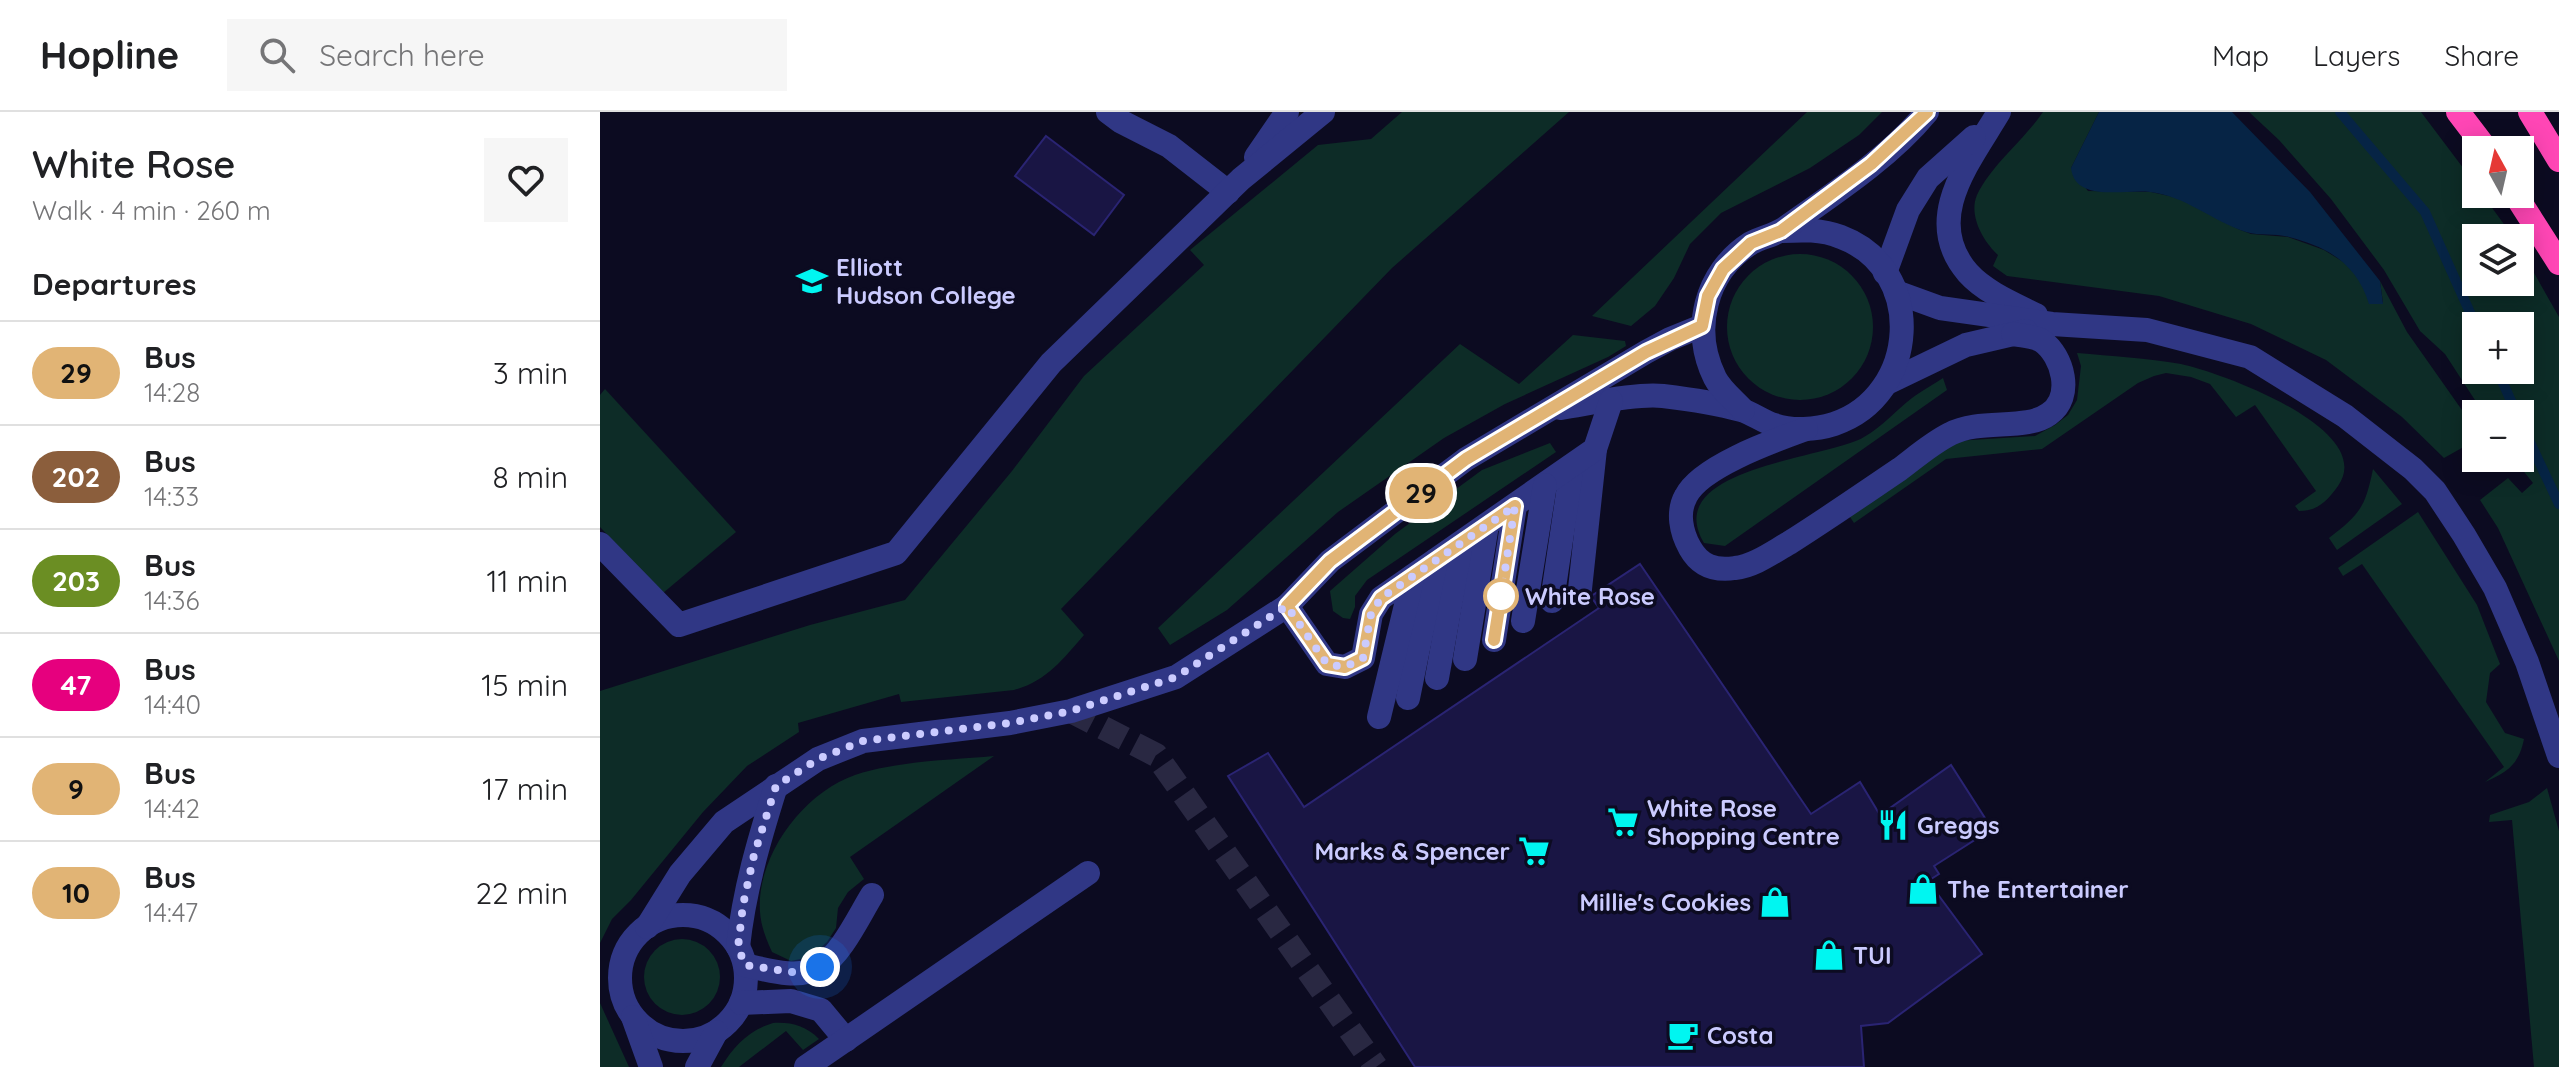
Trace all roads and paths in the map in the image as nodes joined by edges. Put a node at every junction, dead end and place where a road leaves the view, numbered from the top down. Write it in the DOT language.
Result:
graph roads {
  1 [pos="1108,112"];
  2 [pos="1287,112"];
  3 [pos="1323,112"];
  4 [pos="1927,112"];
  5 [pos="2458,112"];
  6 [pos="2530,112"];
  7 [pos="1998,114"];
  8 [pos="2476,136"];
  9 [pos="2559,160"];
  10 [pos="1235,186"];
  11 [pos="2524,208"];
  12 [pos="1781,231"];
  13 [pos="2559,263"];
  14 [pos="1891,282"];
  15 [pos="2052,324"];
  16 [pos="1702,326"];
  17 [pos="2013,334"];
  18 [pos="1887,383"];
  19 [pos="1611,401"];
  20 [pos="1550,409"];
  21 [pos="1743,410"];
  22 [pos="1806,429"];
  23 [pos="1595,449"];
  24 [pos="1572,466"];
  25 [pos="1545,485"];
  26 [pos="1515,506"];
  27 [pos="1487,525"];
  28 [pos="600,544"];
  29 [pos="1461,544"];
  30 [pos="1436,560"];
  31 [pos="1413,576"];
  32 [pos="1580,589"];
  33 [pos="1552,601"];
  34 [pos="1287,606"];
  35 [pos="1523,621"];
  36 [pos="1494,640"];
  37 [pos="1465,659"];
  38 [pos="1437,678"];
  39 [pos="1408,698"];
  40 [pos="1379,717"];
  41 [pos="2559,756"];
  42 [pos="776,786"];
  43 [pos="1088,873"];
  44 [pos="872,895"];
  45 [pos="647,927"];
  46 [pos="742,956"];
  47 [pos="741,1003"];
  48 [pos="632,1015"];
  49 [pos="716,1032"];
  50 [pos="846,1040"];
  51 [pos="651,1067"];
  52 [pos="697,1067"];
  53 [pos="806,1067"];
  1 -- 10 [label="street"];
  2 -- 10 [label="street"];
  3 -- 10 [label="street"];
  4 -- 12 [label="street"];
  5 -- 8 [label="highway"];
  6 -- 9 [label="highway"];
  7 -- 14 [label="street"];
  7 -- 15 [label="street"];
  10 -- 28 [label="street"];
  11 -- 13 [label="highway"];
  12 -- 14 [label="street"];
  12 -- 16 [label="street"];
  14 -- 15 [label="street"];
  14 -- 18 [label="street"];
  15 -- 17 [label="street"];
  15 -- 41 [label="street"];
  16 -- 20 [label="street"];
  16 -- 21 [label="street"];
  17 -- 18 [label="street"];
  17 -- 22 [label="street"];
  18 -- 22 [label="street"];
  19 -- 20 [label="street"];
  19 -- 21 [label="street"];
  19 -- 23 [label="street"];
  20 -- 34 [label="street"];
  21 -- 22 [label="street"];
  23 -- 24 [label="street"];
  23 -- 32 [label="street"];
  24 -- 25 [label="street"];
  24 -- 33 [label="street"];
  25 -- 26 [label="street"];
  25 -- 35 [label="street"];
  26 -- 27 [label="street"];
  26 -- 36 [label="street"];
  27 -- 29 [label="street"];
  27 -- 37 [label="street"];
  29 -- 30 [label="street"];
  29 -- 38 [label="street"];
  30 -- 31 [label="street"];
  30 -- 39 [label="street"];
  31 -- 34 [label="street"];
  31 -- 40 [label="street"];
  34 -- 42 [label="street"];
  42 -- 45 [label="street"];
  42 -- 46 [label="street"];
  43 -- 50 [label="street"];
  44 -- 46 [label="street"];
  45 -- 46 [label="street"];
  45 -- 48 [label="street"];
  46 -- 47 [label="street"];
  47 -- 49 [label="street"];
  47 -- 50 [label="street"];
  48 -- 49 [label="street"];
  48 -- 51 [label="street"];
  49 -- 52 [label="street"];
  50 -- 53 [label="street"];
}
